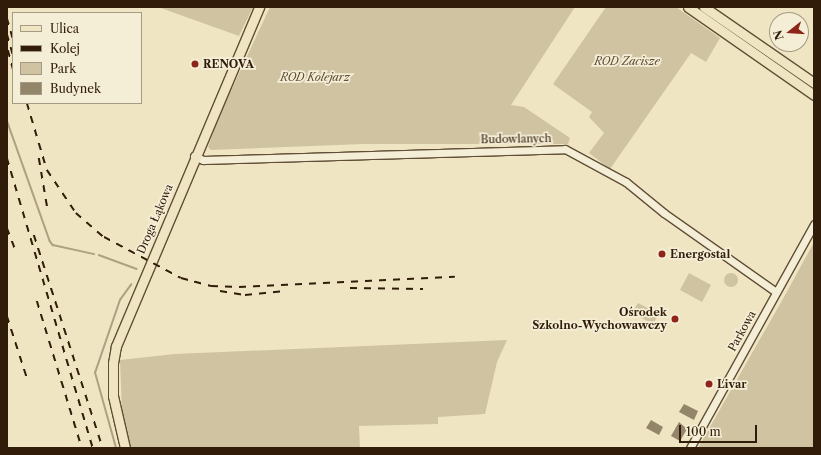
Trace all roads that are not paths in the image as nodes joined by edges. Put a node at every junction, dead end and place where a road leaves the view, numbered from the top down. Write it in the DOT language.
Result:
graph roads {
  1 [pos="260,7"];
  2 [pos="688,7"];
  3 [pos="704,7"];
  4 [pos="814,83"];
  5 [pos="814,95"];
  6 [pos="194,156"];
  7 [pos="814,224"];
  8 [pos="776,292"];
  9 [pos="125,448"];
  10 [pos="690,448"];
  1 -- 6 [label="main road, Droga Łąkowa"];
  2 -- 5 [label="main road"];
  3 -- 4 [label="main road"];
  6 -- 8 [label="street, Budowlanych"];
  6 -- 9 [label="main road, Droga Łąkowa"];
  7 -- 8 [label="street, Parkowa"];
  8 -- 10 [label="street, Parkowa"];
}
